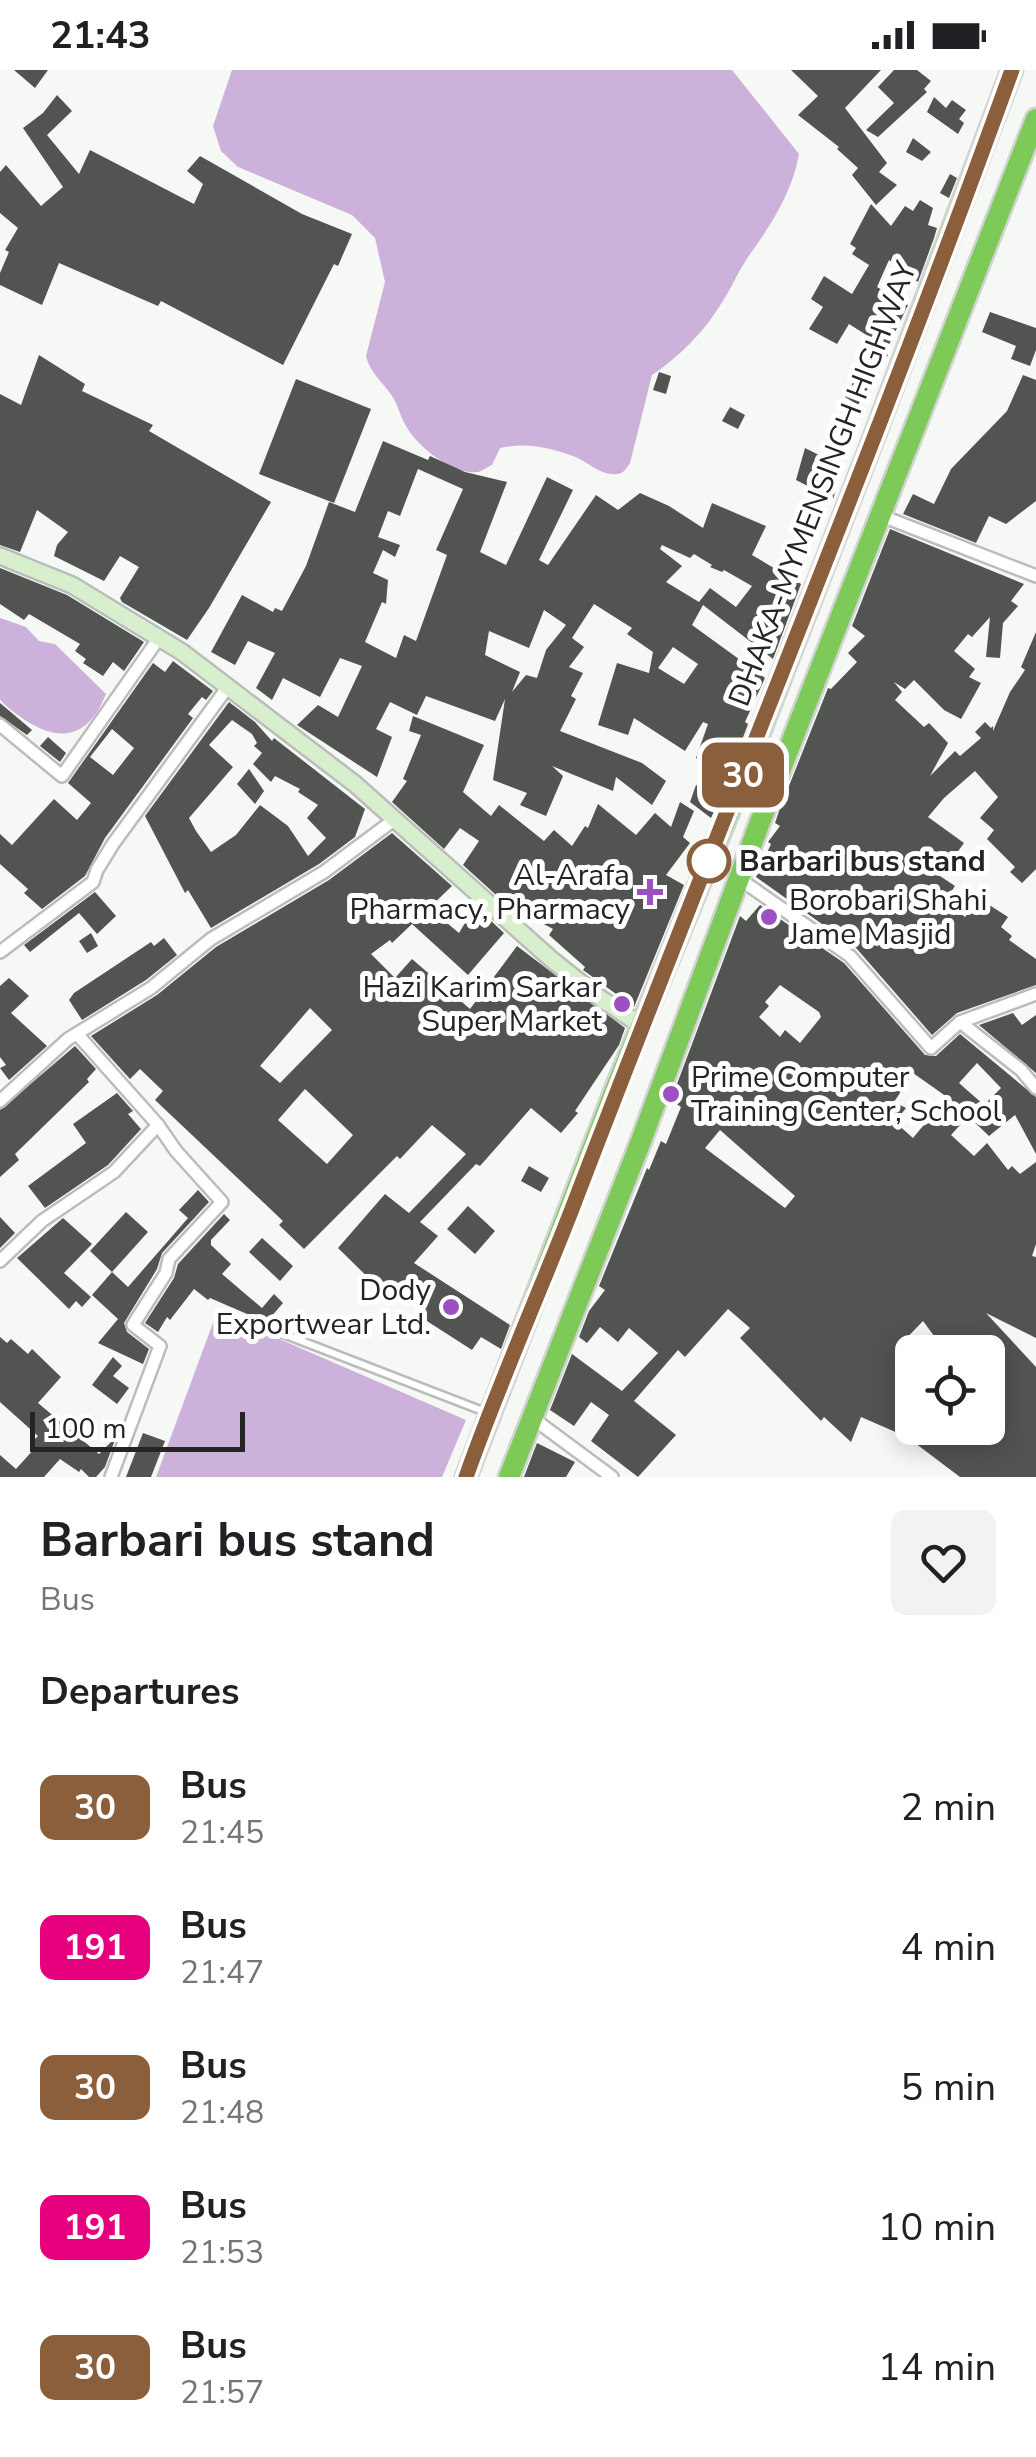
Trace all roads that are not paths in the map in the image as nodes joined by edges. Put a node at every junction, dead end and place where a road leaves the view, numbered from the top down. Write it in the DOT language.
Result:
graph roads {
  1 [pos="1012,70"];
  2 [pos="1036,119"];
  3 [pos="882,516"];
  4 [pos="0,556"];
  5 [pos="1036,576"];
  6 [pos="159,638"];
  7 [pos="227,688"];
  8 [pos="0,725"];
  9 [pos="396,819"];
  10 [pos="740,880"];
  11 [pos="0,952"];
  12 [pos="1036,994"];
  13 [pos="960,1022"];
  14 [pos="642,1026"];
  15 [pos="77,1034"];
  16 [pos="1036,1088"];
  17 [pos="0,1101"];
  18 [pos="158,1125"];
  19 [pos="0,1261"];
  20 [pos="272,1330"];
  21 [pos="489,1414"];
  22 [pos="531,1417"];
  23 [pos="111,1477"];
  24 [pos="466,1477"];
  25 [pos="509,1477"];
  26 [pos="612,1477"];
  1 -- 14 [label="highway, DHAKA-MYMENSINGH HIGHWAY"];
  2 -- 3 [label="highway"];
  3 -- 5 [label="street"];
  3 -- 10 [label="highway"];
  4 -- 6 [label="street"];
  6 -- 7 [label="street"];
  6 -- 8 [label="street"];
  7 -- 9 [label="street"];
  7 -- 11 [label="street"];
  9 -- 14 [label="street"];
  9 -- 15 [label="street"];
  10 -- 13 [label="street"];
  10 -- 22 [label="highway"];
  12 -- 13 [label="street"];
  13 -- 16 [label="street"];
  14 -- 21 [label="highway, DHAKA-MYMENSINGH HIGHWAY"];
  15 -- 17 [label="street"];
  15 -- 18 [label="street"];
  18 -- 19 [label="street"];
  18 -- 23 [label="street"];
  20 -- 21 [label="lane"];
  21 -- 24 [label="highway, DHAKA-MYMENSINGH HIGHWAY"];
  22 -- 25 [label="highway"];
  22 -- 26 [label="street"];
}
